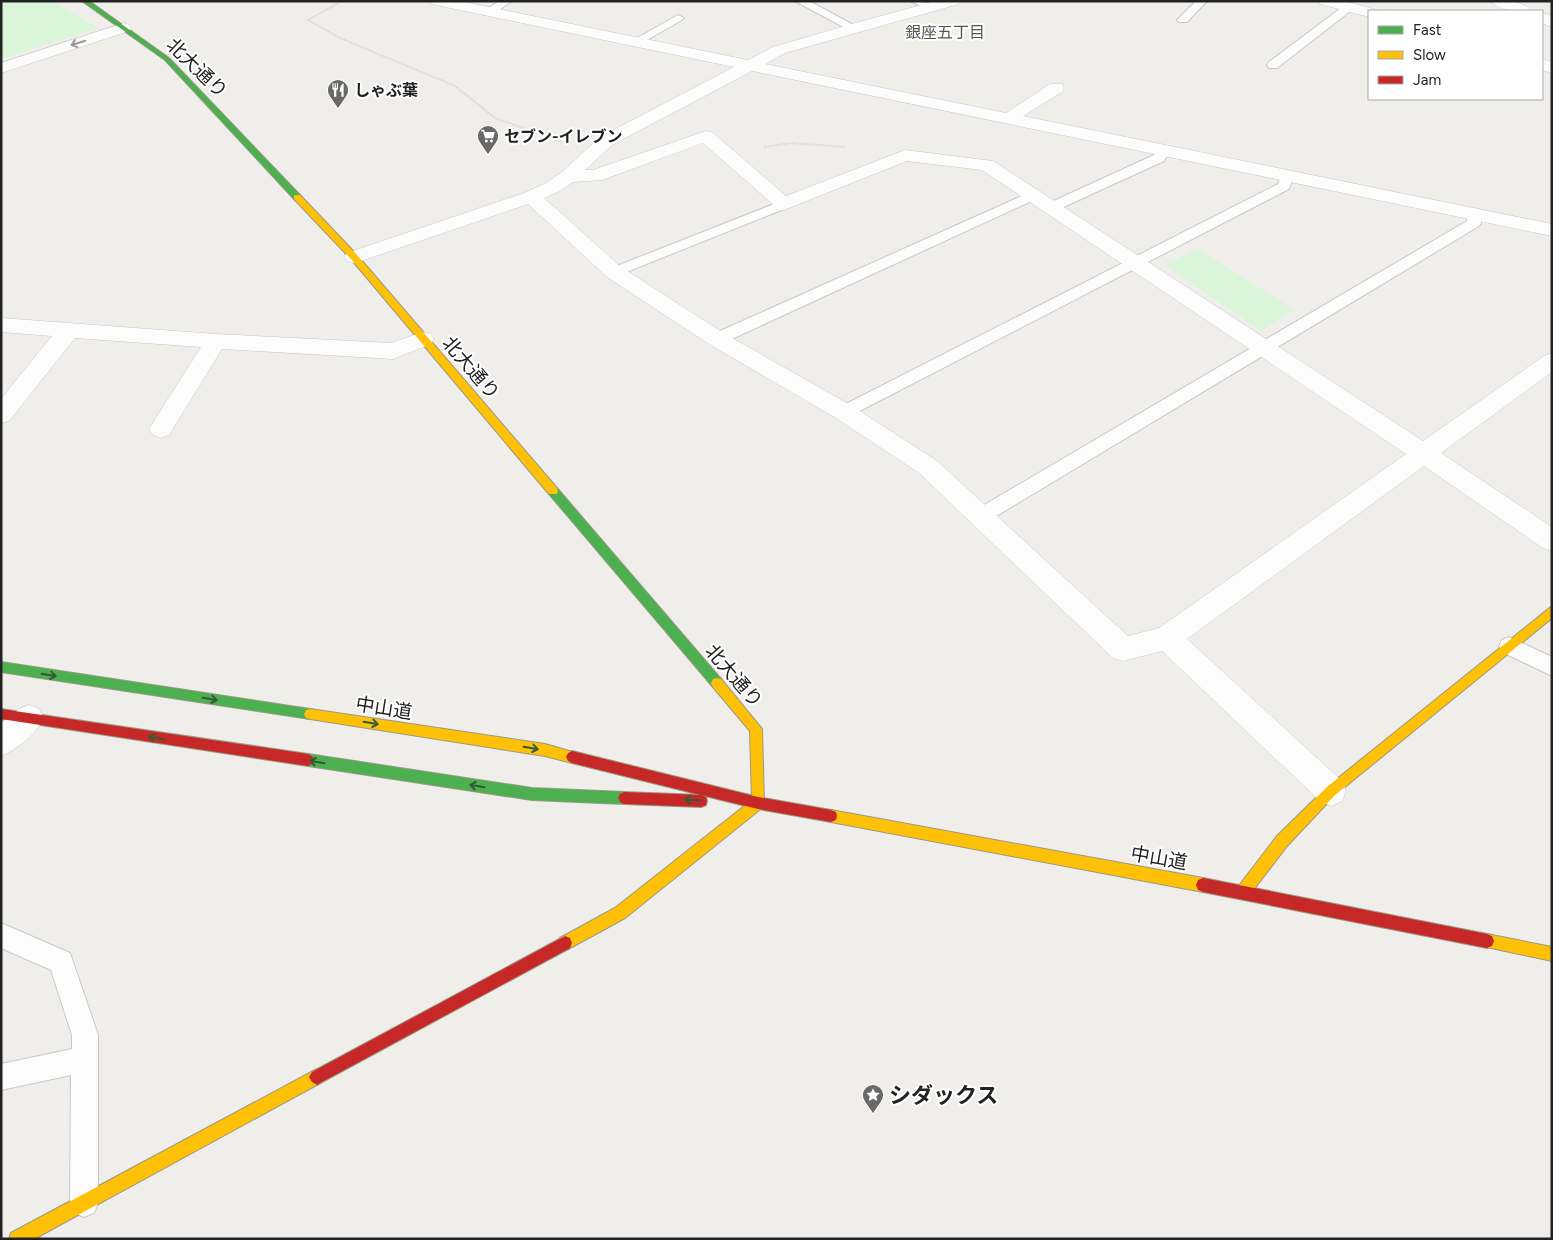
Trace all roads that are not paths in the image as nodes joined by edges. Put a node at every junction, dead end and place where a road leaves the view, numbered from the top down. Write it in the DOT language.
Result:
graph roads {
  1 [pos="85,1"];
  2 [pos="436,1"];
  3 [pos="507,1"];
  4 [pos="800,1"];
  5 [pos="915,1"];
  6 [pos="954,1"];
  7 [pos="1202,1"];
  8 [pos="1325,1"];
  9 [pos="1498,1"];
  10 [pos="934,5"];
  11 [pos="1348,7"];
  12 [pos="1521,10"];
  13 [pos="1368,12"];
  14 [pos="488,13"];
  15 [pos="678,18"];
  16 [pos="1183,20"];
  17 [pos="124,28"];
  18 [pos="853,28"];
  19 [pos="636,42"];
  20 [pos="1273,64"];
  21 [pos="749,66"];
  22 [pos="1,68"];
  23 [pos="1056,88"];
  24 [pos="1009,118"];
  25 [pos="1163,151"];
  26 [pos="569,176"];
  27 [pos="1287,176"];
  28 [pos="1033,195"];
  29 [pos="531,197"];
  30 [pos="784,204"];
  31 [pos="1052,207"];
  32 [pos="1474,214"];
  33 [pos="1552,230"];
  34 [pos="354,257"];
  35 [pos="1136,262"];
  36 [pos="614,272"];
  37 [pos="1,325"];
  38 [pos="68,330"];
  39 [pos="423,339"];
  40 [pos="717,339"];
  41 [pos="216,341"];
  42 [pos="1265,348"];
  43 [pos="1552,361"];
  44 [pos="844,412"];
  45 [pos="1,415"];
  46 [pos="161,429"];
  47 [pos="1423,453"];
  48 [pos="981,516"];
  49 [pos="1552,541"];
  50 [pos="1552,611"];
  51 [pos="1167,638"];
  52 [pos="1509,646"];
  53 [pos="1,667"];
  54 [pos="1552,668"];
  55 [pos="15,716"];
  56 [pos="1,742"];
  57 [pos="1331,791"];
  58 [pos="758,803"];
  59 [pos="1243,892"];
  60 [pos="1,935"];
  61 [pos="1552,954"];
  62 [pos="86,1059"];
  63 [pos="1,1076"];
  64 [pos="84,1203"];
  65 [pos="17,1239"];
  1 -- 17 [label="main road, 北大通り"];
  2 -- 14 [label="street"];
  3 -- 14 [label="lane"];
  4 -- 18 [label="lane"];
  5 -- 10 [label="lane"];
  6 -- 10 [label="street"];
  7 -- 16 [label="lane"];
  8 -- 11 [label="street"];
  9 -- 12 [label="street"];
  10 -- 18 [label="street"];
  11 -- 13 [label="street"];
  11 -- 20 [label="lane"];
  14 -- 19 [label="street"];
  15 -- 19 [label="lane"];
  17 -- 22 [label="street, one-way"];
  17 -- 34 [label="main road, 北大通り"];
  18 -- 21 [label="street"];
  19 -- 21 [label="street"];
  21 -- 24 [label="street"];
  21 -- 26 [label="street"];
  23 -- 24 [label="street"];
  24 -- 25 [label="street"];
  25 -- 27 [label="street"];
  25 -- 31 [label="lane"];
  26 -- 29 [label="street"];
  26 -- 30 [label="street"];
  27 -- 32 [label="street"];
  27 -- 35 [label="lane"];
  28 -- 30 [label="street"];
  28 -- 31 [label="street"];
  28 -- 40 [label="lane"];
  29 -- 34 [label="street"];
  29 -- 36 [label="street"];
  30 -- 36 [label="lane"];
  31 -- 35 [label="street"];
  32 -- 33 [label="street"];
  32 -- 42 [label="lane"];
  34 -- 39 [label="main road, 北大通り"];
  35 -- 42 [label="street"];
  35 -- 44 [label="lane"];
  36 -- 40 [label="street"];
  37 -- 38 [label="street"];
  38 -- 41 [label="street"];
  38 -- 45 [label="street"];
  39 -- 41 [label="street"];
  39 -- 58 [label="main road, 北大通り"];
  40 -- 44 [label="street"];
  41 -- 46 [label="street"];
  42 -- 47 [label="street"];
  42 -- 48 [label="lane"];
  43 -- 47 [label="street"];
  44 -- 48 [label="street"];
  47 -- 49 [label="street"];
  47 -- 51 [label="street"];
  48 -- 51 [label="street"];
  50 -- 52 [label="main road"];
  51 -- 57 [label="street"];
  52 -- 54 [label="lane"];
  52 -- 57 [label="main road"];
  53 -- 58 [label="main road, 中山道, one-way"];
  55 -- 56 [label="street"];
  58 -- 55 [label="main road, 中山道, one-way"];
  57 -- 59 [label="main road"];
  58 -- 59 [label="main road, 中山道"];
  58 -- 64 [label="main road"];
  59 -- 61 [label="main road, 中山道"];
  60 -- 62 [label="lane"];
  62 -- 63 [label="lane"];
  62 -- 64 [label="lane"];
  64 -- 65 [label="main road"];
}
